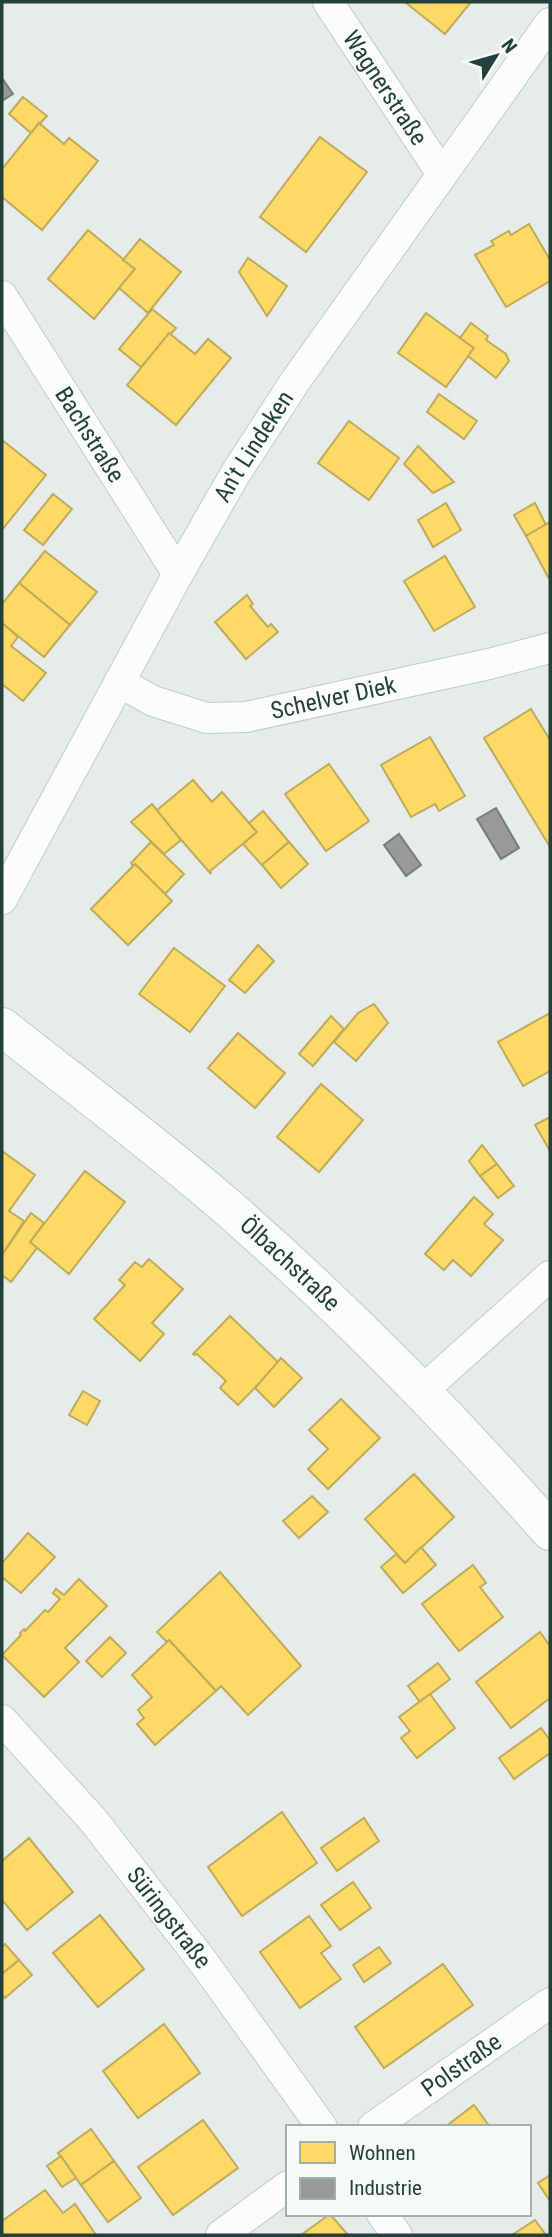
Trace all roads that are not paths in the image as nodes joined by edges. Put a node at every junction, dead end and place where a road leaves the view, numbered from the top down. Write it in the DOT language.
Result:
graph roads {
  1 [pos="328,2"];
  2 [pos="550,23"];
  3 [pos="442,174"];
  4 [pos="2,296"];
  5 [pos="178,574"];
  6 [pos="550,648"];
  7 [pos="119,682"];
  8 [pos="2,899"];
  9 [pos="2,1027"];
  10 [pos="550,1276"];
  11 [pos="422,1391"];
  12 [pos="550,1531"];
  13 [pos="2,1720"];
  14 [pos="550,2003"];
  15 [pos="321,2125"];
  16 [pos="376,2125"];
  17 [pos="286,2187"];
  18 [pos="384,2216"];
  19 [pos="221,2235"];
  20 [pos="397,2235"];
  1 -- 3 [label="street, Wagnerstraße"];
  2 -- 3 [label="street, An't Lindeken"];
  3 -- 5 [label="street, An't Lindeken"];
  4 -- 5 [label="street, Bachstraße"];
  5 -- 7 [label="street, An't Lindeken"];
  6 -- 7 [label="street, Schelver Diek"];
  7 -- 8 [label="street, An't Lindeken"];
  9 -- 11 [label="street, Ölbachstraße"];
  10 -- 11 [label="street"];
  11 -- 12 [label="street, Ölbachstraße"];
  13 -- 15 [label="street, Süringstraße"];
  14 -- 16 [label="street, Polstraße"];
  17 -- 19 [label="street"];
  18 -- 20 [label="street"];
}
